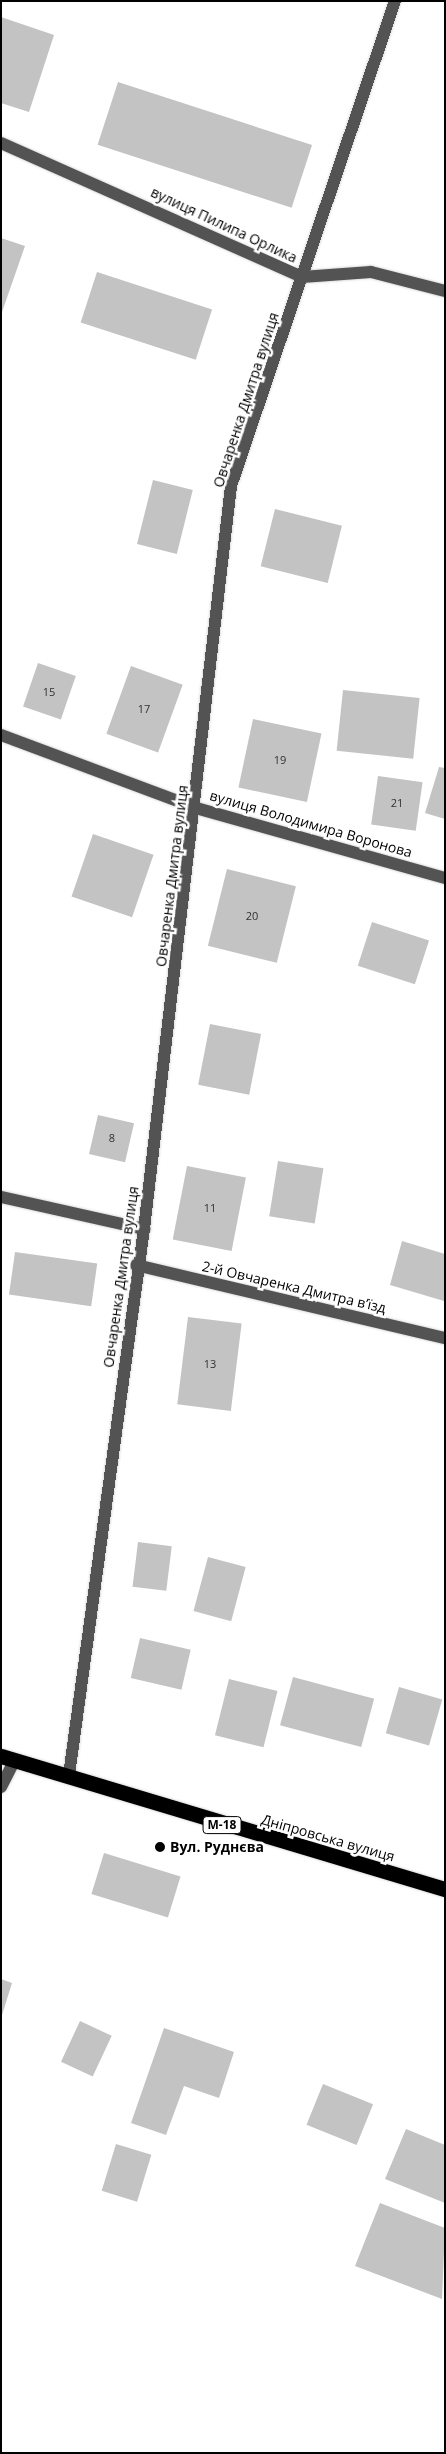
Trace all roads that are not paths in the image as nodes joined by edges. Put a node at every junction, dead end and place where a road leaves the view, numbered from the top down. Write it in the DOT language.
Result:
graph roads {
  1 [pos="395,1"];
  2 [pos="1,142"];
  3 [pos="302,277"];
  4 [pos="445,291"];
  5 [pos="1,734"];
  6 [pos="196,808"];
  7 [pos="445,878"];
  8 [pos="1,1197"];
  9 [pos="144,1229"];
  10 [pos="136,1265"];
  11 [pos="445,1338"];
  12 [pos="8,1758"];
  13 [pos="69,1775"];
  14 [pos="1,1787"];
  15 [pos="445,1889"];
  1 -- 3 [label="street, Овчаренка Дмитра вулиця"];
  2 -- 3 [label="street, вулиця Пилипа Орлика"];
  3 -- 4 [label="street, вулиця Пилипа Орлика"];
  3 -- 6 [label="street, Овчаренка Дмитра вулиця"];
  5 -- 6 [label="street, вулиця Володимира Воронова"];
  6 -- 7 [label="street, вулиця Володимира Воронова"];
  6 -- 9 [label="street, Овчаренка Дмитра вулиця"];
  8 -- 9 [label="street"];
  9 -- 10 [label="street, Овчаренка Дмитра вулиця"];
  10 -- 11 [label="street, 2-й Овчаренка Дмитра в’їзд"];
  10 -- 13 [label="street, Овчаренка Дмитра вулиця"];
  12 -- 13 [label="highway, Дніпровська вулиця / М-18"];
  12 -- 14 [label="street"];
  13 -- 15 [label="highway, Дніпровська вулиця / М-18"];
}
